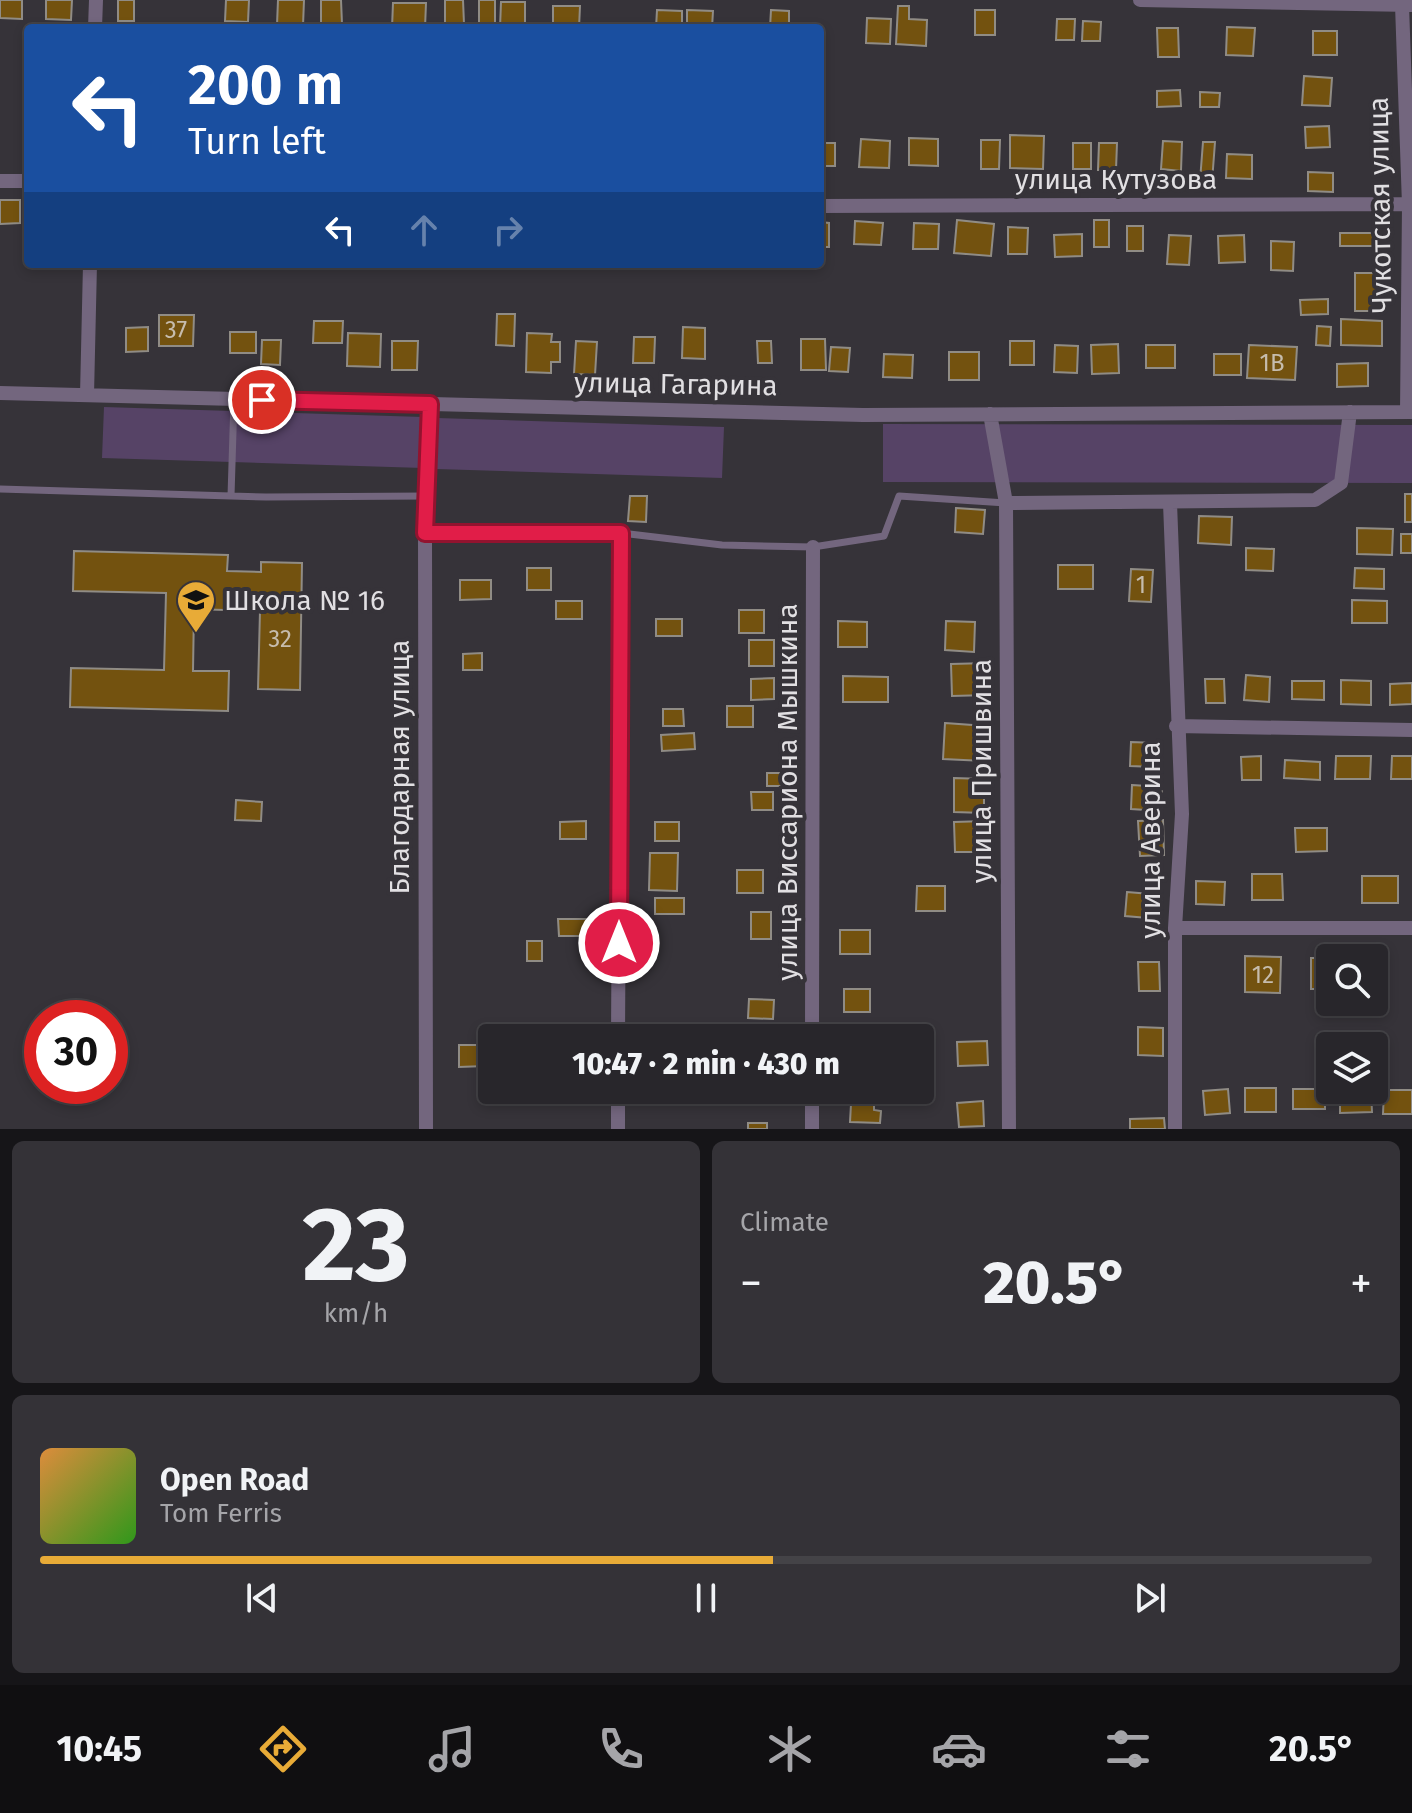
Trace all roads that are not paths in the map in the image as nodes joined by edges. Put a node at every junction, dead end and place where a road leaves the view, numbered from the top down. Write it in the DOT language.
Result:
graph roads {
  1 [pos="96,0"];
  2 [pos="1140,0"];
  3 [pos="1404,3"];
  4 [pos="95,24"];
  5 [pos="0,181"];
  6 [pos="24,181"];
  7 [pos="1410,204"];
  8 [pos="824,206"];
  9 [pos="90,268"];
  10 [pos="0,393"];
  11 [pos="87,395"];
  12 [pos="234,399"];
  13 [pos="430,404"];
  14 [pos="1350,412"];
  15 [pos="1410,412"];
  16 [pos="990,414"];
  17 [pos="0,489"];
  18 [pos="231,496"];
  19 [pos="426,496"];
  20 [pos="1006,503"];
  21 [pos="1170,503"];
  22 [pos="425,533"];
  23 [pos="621,533"];
  24 [pos="813,547"];
  25 [pos="1176,726"];
  26 [pos="1412,730"];
  27 [pos="1175,928"];
  28 [pos="1412,928"];
  29 [pos="618,1024"];
  30 [pos="812,1024"];
  31 [pos="618,1104"];
  32 [pos="812,1104"];
  33 [pos="426,1129"];
  34 [pos="618,1129"];
  35 [pos="812,1129"];
  36 [pos="1009,1129"];
  37 [pos="1175,1129"];
  1 -- 4 [label="street"];
  2 -- 3 [label="street"];
  3 -- 7 [label="street, Чукотская улица"];
  5 -- 6 [label="street"];
  7 -- 8 [label="street, улица Кутузова"];
  7 -- 15 [label="street, Чукотская улица"];
  9 -- 11 [label="street"];
  10 -- 11 [label="street, улица Гагарина"];
  11 -- 12 [label="street, улица Гагарина"];
  12 -- 13 [label="street, улица Гагарина"];
  12 -- 18 [label="lane"];
  13 -- 16 [label="street, улица Гагарина"];
  13 -- 19 [label="street, Благодарная улица"];
  14 -- 15 [label="street, улица Гагарина"];
  14 -- 16 [label="street, улица Гагарина"];
  14 -- 21 [label="street"];
  16 -- 20 [label="street, улица Пришвина"];
  17 -- 18 [label="lane"];
  18 -- 19 [label="lane"];
  19 -- 22 [label="street, Благодарная улица"];
  20 -- 21 [label="street"];
  20 -- 24 [label="lane"];
  20 -- 36 [label="street, улица Пришвина"];
  21 -- 25 [label="street, улица Аверина"];
  22 -- 23 [label="lane"];
  22 -- 33 [label="street, Благодарная улица"];
  23 -- 24 [label="lane"];
  23 -- 29 [label="street"];
  24 -- 30 [label="street, улица Виссариона Мышкина"];
  25 -- 26 [label="street"];
  25 -- 27 [label="street, улица Аверина"];
  27 -- 28 [label="street"];
  27 -- 37 [label="street, улица Аверина"];
  31 -- 34 [label="street"];
  32 -- 35 [label="street"];
}
